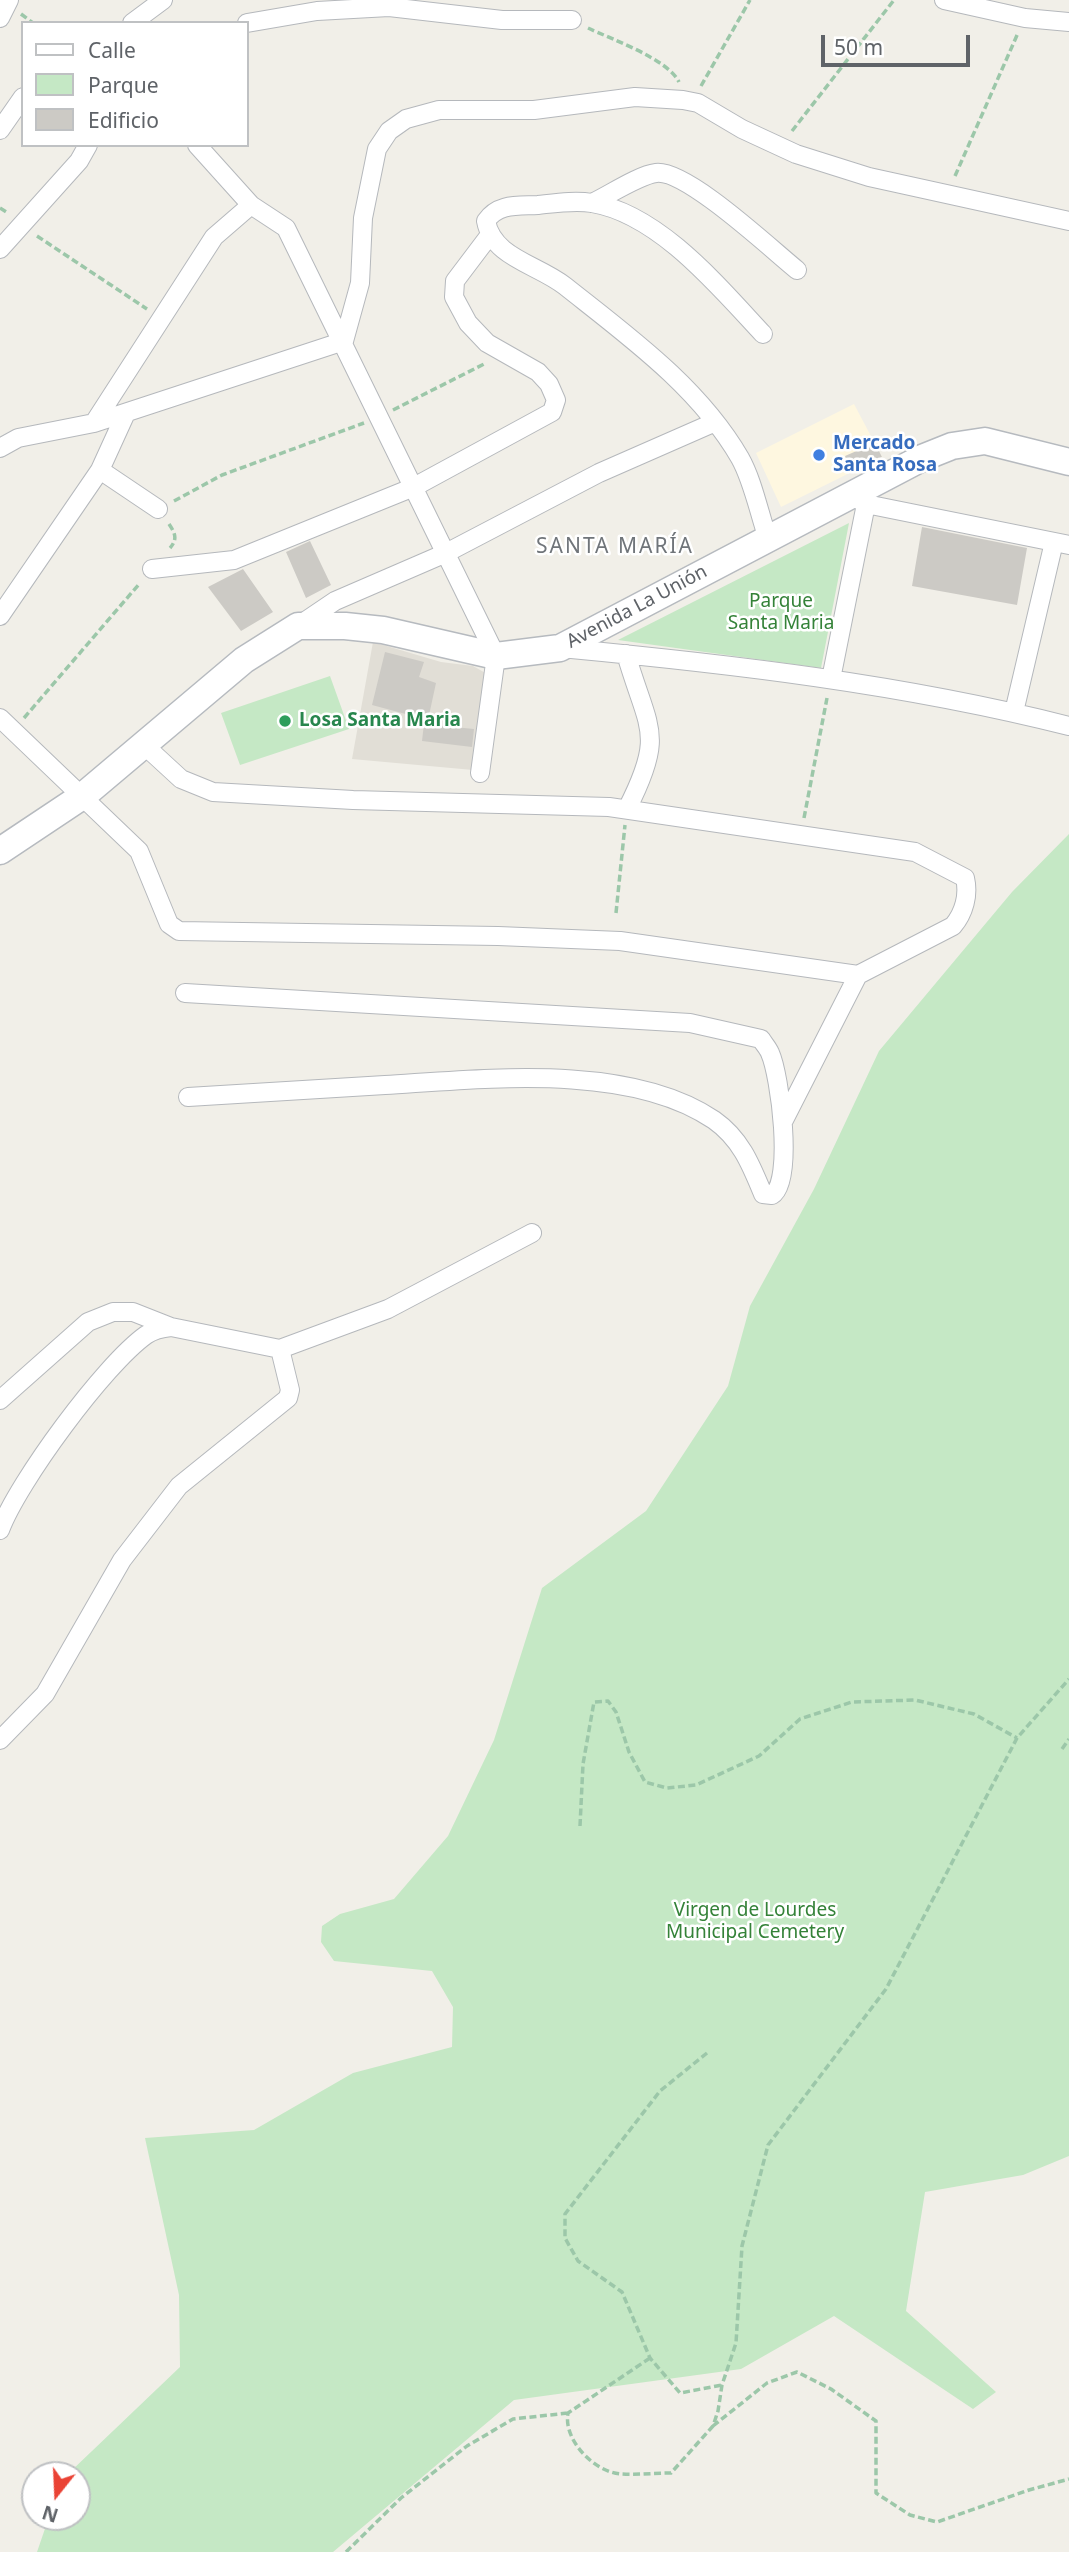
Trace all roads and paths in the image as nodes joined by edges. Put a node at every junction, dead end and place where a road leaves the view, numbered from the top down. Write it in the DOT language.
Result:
graph roads {
  1 [pos="9,0"];
  2 [pos="163,0"];
  3 [pos="750,0"];
  4 [pos="894,0"];
  5 [pos="944,0"];
  6 [pos="0,18"];
  7 [pos="1025,18"];
  8 [pos="572,20"];
  9 [pos="135,21"];
  10 [pos="1069,22"];
  11 [pos="248,23"];
  12 [pos="701,85"];
  13 [pos="21,100"];
  14 [pos="692,102"];
  15 [pos="0,130"];
  16 [pos="87,147"];
  17 [pos="199,147"];
  18 [pos="780,147"];
  19 [pos="947,194"];
  20 [pos="592,203"];
  21 [pos="251,205"];
  22 [pos="1069,221"];
  23 [pos="13,234"];
  24 [pos="489,236"];
  25 [pos="0,249"];
  26 [pos="797,270"];
  27 [pos="164,320"];
  28 [pos="763,334"];
  29 [pos="344,341"];
  30 [pos="504,353"];
  31 [pos="126,413"];
  32 [pos="380,417"];
  33 [pos="94,423"];
  34 [pos="713,423"];
  35 [pos="0,448"];
  36 [pos="1069,462"];
  37 [pos="100,470"];
  38 [pos="414,487"];
  39 [pos="859,500"];
  40 [pos="158,509"];
  41 [pos="768,539"];
  42 [pos="1061,544"];
  43 [pos="446,553"];
  44 [pos="152,569"];
  45 [pos="0,616"];
  46 [pos="298,626"];
  47 [pos="560,648"];
  48 [pos="626,654"];
  49 [pos="496,656"];
  50 [pos="831,679"];
  51 [pos="1014,712"];
  52 [pos="7,724"];
  53 [pos="1069,726"];
  54 [pos="144,745"];
  55 [pos="480,774"];
  56 [pos="84,795"];
  57 [pos="627,810"];
  58 [pos="801,835"];
  59 [pos="0,851"];
  60 [pos="616,913"];
  61 [pos="858,975"];
  62 [pos="185,993"];
  63 [pos="188,1097"];
  64 [pos="783,1121"];
  65 [pos="532,1233"];
  66 [pos="171,1327"];
  67 [pos="280,1349"];
  68 [pos="0,1400"];
  69 [pos="0,1530"];
  70 [pos="1069,1679"];
  71 [pos="1017,1738"];
  72 [pos="0,1740"];
  73 [pos="1069,1740"];
  74 [pos="1062,1749"];
  75 [pos="580,1826"];
  76 [pos="707,2053"];
  77 [pos="650,2358"];
  78 [pos="722,2385"];
  79 [pos="568,2413"];
  80 [pos="713,2426"];
  81 [pos="1069,2479"];
  82 [pos="346,2552"];
  1 -- 6 [label="street"];
  2 -- 9 [label="street"];
  3 -- 12 [label="path"];
  4 -- 18 [label="path"];
  5 -- 7 [label="street"];
  7 -- 10 [label="street"];
  7 -- 19 [label="path"];
  8 -- 11 [label="street"];
  8 -- 12 [label="path"];
  12 -- 14 [label="path"];
  13 -- 15 [label="street"];
  14 -- 18 [label="street"];
  14 -- 29 [label="street"];
  16 -- 23 [label="street"];
  17 -- 21 [label="street"];
  18 -- 19 [label="street"];
  19 -- 22 [label="street"];
  20 -- 24 [label="street"];
  20 -- 26 [label="street"];
  20 -- 28 [label="street"];
  21 -- 27 [label="street"];
  21 -- 29 [label="street"];
  23 -- 25 [label="street"];
  23 -- 27 [label="path"];
  24 -- 30 [label="street"];
  24 -- 34 [label="street"];
  27 -- 33 [label="street"];
  29 -- 31 [label="street"];
  29 -- 32 [label="street"];
  30 -- 32 [label="path"];
  30 -- 38 [label="street"];
  31 -- 33 [label="street"];
  31 -- 37 [label="street"];
  32 -- 38 [label="street"];
  32 -- 40 [label="path"];
  33 -- 35 [label="street"];
  34 -- 41 [label="street"];
  34 -- 43 [label="street"];
  36 -- 39 [label="main road, Avenida La Unión"];
  37 -- 40 [label="street"];
  37 -- 45 [label="street"];
  38 -- 43 [label="street"];
  38 -- 44 [label="street"];
  39 -- 41 [label="main road, Avenida La Unión"];
  39 -- 42 [label="street"];
  39 -- 50 [label="street"];
  40 -- 44 [label="path"];
  41 -- 47 [label="main road, Avenida La Unión"];
  42 -- 51 [label="street"];
  43 -- 46 [label="street"];
  43 -- 49 [label="street"];
  44 -- 52 [label="path"];
  46 -- 49 [label="main road, Avenida La Unión"];
  46 -- 54 [label="main road"];
  47 -- 48 [label="street"];
  47 -- 49 [label="main road, Avenida La Unión"];
  48 -- 50 [label="street"];
  48 -- 57 [label="street"];
  49 -- 55 [label="street"];
  50 -- 51 [label="street"];
  50 -- 58 [label="path"];
  51 -- 53 [label="street"];
  52 -- 56 [label="street"];
  54 -- 56 [label="main road"];
  54 -- 57 [label="street"];
  56 -- 59 [label="main road"];
  56 -- 61 [label="street"];
  57 -- 58 [label="street"];
  57 -- 60 [label="path"];
  58 -- 61 [label="street"];
  61 -- 64 [label="street"];
  62 -- 64 [label="street"];
  63 -- 64 [label="street"];
  65 -- 67 [label="street"];
  66 -- 67 [label="street"];
  66 -- 68 [label="street"];
  66 -- 69 [label="street"];
  67 -- 72 [label="street"];
  70 -- 71 [label="path"];
  71 -- 75 [label="path"];
  71 -- 78 [label="path"];
  73 -- 74 [label="path"];
  76 -- 77 [label="path"];
  77 -- 78 [label="path"];
  77 -- 79 [label="path"];
  78 -- 80 [label="path"];
  79 -- 80 [label="path"];
  79 -- 82 [label="path"];
  80 -- 81 [label="path"];
}
